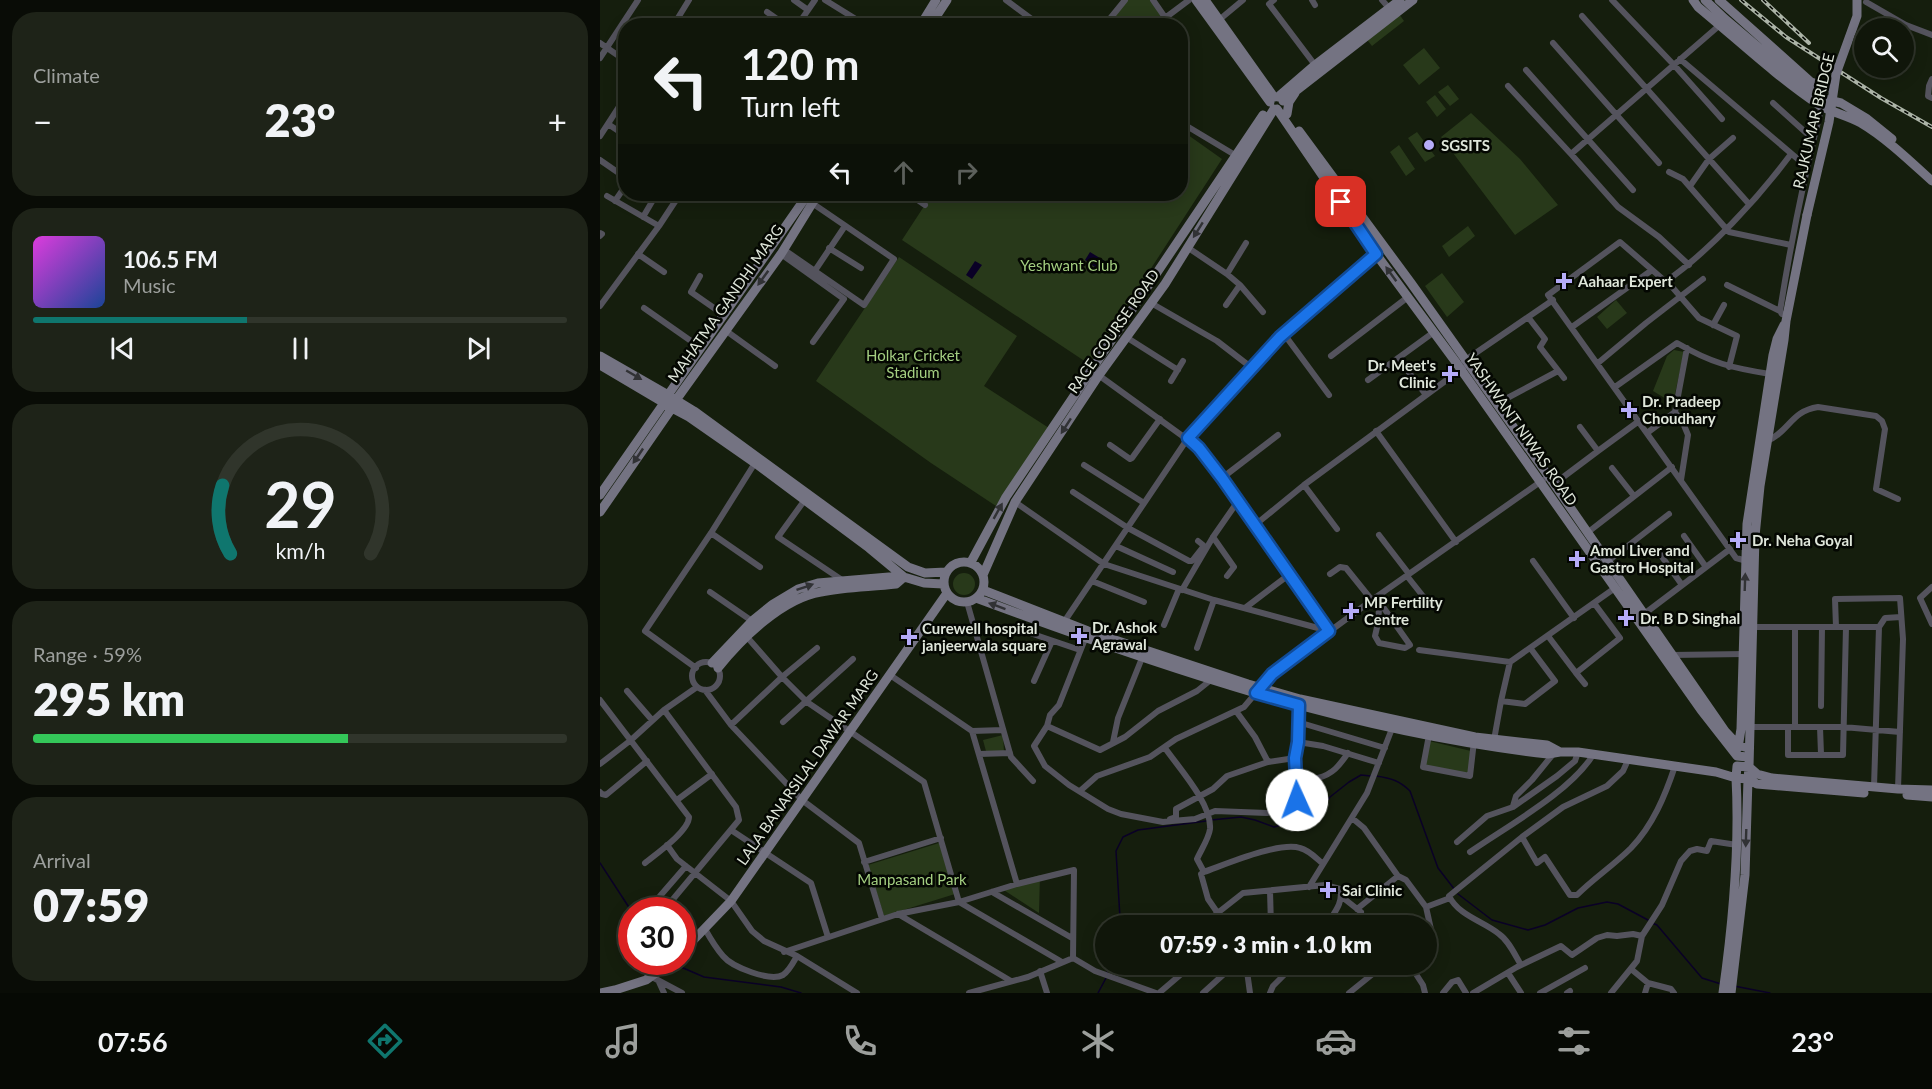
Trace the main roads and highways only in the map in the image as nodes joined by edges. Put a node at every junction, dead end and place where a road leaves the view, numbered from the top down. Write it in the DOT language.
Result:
graph roads {
  1 [pos="947,0"];
  2 [pos="1196,0"];
  3 [pos="1205,0"];
  4 [pos="1400,0"];
  5 [pos="1413,0"];
  6 [pos="1692,0"];
  7 [pos="1706,0"];
  8 [pos="1719,0"];
  9 [pos="933,1"];
  10 [pos="1862,1"];
  11 [pos="924,18"];
  12 [pos="935,18"];
  13 [pos="1723,22"];
  14 [pos="1257,72"];
  15 [pos="1297,85"];
  16 [pos="1833,89"];
  17 [pos="1262,90"];
  18 [pos="1823,103"];
  19 [pos="1277,104"];
  20 [pos="1261,123"];
  21 [pos="1293,133"];
  22 [pos="1932,173"];
  23 [pos="1932,181"];
  24 [pos="802,201"];
  25 [pos="803,201"];
  26 [pos="1786,321"];
  27 [pos="600,356"];
  28 [pos="600,365"];
  29 [pos="1463,365"];
  30 [pos="670,401"];
  31 [pos="1764,446"];
  32 [pos="1547,481"];
  33 [pos="600,495"];
  34 [pos="600,512"];
  35 [pos="1750,561"];
  36 [pos="971,562"];
  37 [pos="906,572"];
  38 [pos="946,572"];
  39 [pos="983,574"];
  40 [pos="945,588"];
  41 [pos="983,590"];
  42 [pos="976,598"];
  43 [pos="1086,635"];
  44 [pos="1747,654"];
  45 [pos="1669,657"];
  46 [pos="1212,676"];
  47 [pos="1394,724"];
  48 [pos="1474,741"];
  49 [pos="1738,745"];
  50 [pos="1557,752"];
  51 [pos="1748,757"];
  52 [pos="1737,761"];
  53 [pos="1724,773"];
  54 [pos="1736,778"];
  55 [pos="1748,779"];
  56 [pos="1932,790"];
  57 [pos="1932,797"];
  58 [pos="696,936"];
  59 [pos="659,975"];
  60 [pos="1729,980"];
  61 [pos="614,992"];
  62 [pos="601,993"];
  63 [pos="1723,993"];
  64 [pos="1731,993"];
  1 -- 12 [label="main road"];
  2 -- 17 [label="main road, YASHWANT NIWAS ROAD"];
  3 -- 14 [label="main road, YASHWANT NIWAS ROAD"];
  4 -- 15 [label="main road, RACE COURSE ROAD"];
  5 -- 15 [label="main road, RACE COURSE ROAD"];
  6 -- 13 [label="main road"];
  7 -- 13 [label="main road"];
  8 -- 16 [label="main road"];
  9 -- 11 [label="main road"];
  10 -- 16 [label="main road, RAJKUMAR BRIDGE, bridge"];
  13 -- 18 [label="main road"];
  14 -- 15 [label="main road"];
  14 -- 19 [label="main road, YASHWANT NIWAS ROAD"];
  15 -- 19 [label="main road, RACE COURSE ROAD"];
  15 -- 19 [label="main road"];
  16 -- 26 [label="main road, RAJKUMAR BRIDGE, bridge"];
  17 -- 19 [label="main road, YASHWANT NIWAS ROAD"];
  17 -- 20 [label="main road"];
  18 -- 22 [label="main road"];
  18 -- 23 [label="main road"];
  19 -- 20 [label="main road, RACE COURSE ROAD"];
  19 -- 21 [label="main road, YASHWANT NIWAS ROAD"];
  19 -- 29 [label="main road, YASHWANT NIWAS ROAD"];
  20 -- 21 [label="main road"];
  36 -- 20 [label="main road, RACE COURSE ROAD, one-way"];
  20 -- 39 [label="main road, RACE COURSE ROAD, one-way"];
  29 -- 21 [label="main road, YASHWANT NIWAS ROAD, one-way"];
  24 -- 30 [label="main road, MAHATMA GANDHI MARG"];
  25 -- 30 [label="main road, MAHATMA GANDHI MARG, one-way"];
  26 -- 31 [label="main road"];
  26 -- 31 [label="main road"];
  27 -- 30 [label="main road, one-way"];
  28 -- 30 [label="main road"];
  29 -- 32 [label="main road, YASHWANT NIWAS ROAD"];
  29 -- 32 [label="main road, YASHWANT NIWAS ROAD"];
  30 -- 33 [label="main road, MAHATMA GANDHI MARG"];
  30 -- 34 [label="main road, MAHATMA GANDHI MARG, one-way"];
  30 -- 37 [label="main road"];
  30 -- 37 [label="main road"];
  31 -- 35 [label="main road"];
  32 -- 45 [label="main road, YASHWANT NIWAS ROAD"];
  32 -- 45 [label="main road, YASHWANT NIWAS ROAD"];
  44 -- 35 [label="main road, one-way"];
  35 -- 44 [label="main road"];
  36 -- 38 [label="main road"];
  36 -- 39 [label="main road"];
  37 -- 37 [label="main road, one-way"];
  37 -- 38 [label="main road"];
  37 -- 40 [label="main road"];
  38 -- 40 [label="main road"];
  39 -- 41 [label="main road"];
  40 -- 42 [label="main road"];
  40 -- 58 [label="main road, LALA BANARSILAL DAWAR MARG"];
  41 -- 42 [label="main road"];
  41 -- 43 [label="main road"];
  43 -- 42 [label="main road, one-way"];
  43 -- 46 [label="main road"];
  43 -- 46 [label="main road"];
  44 -- 49 [label="main road"];
  44 -- 51 [label="main road"];
  45 -- 49 [label="main road, YASHWANT NIWAS ROAD"];
  45 -- 52 [label="main road, YASHWANT NIWAS ROAD"];
  46 -- 47 [label="main road"];
  47 -- 48 [label="main road"];
  47 -- 48 [label="main road"];
  48 -- 50 [label="main road"];
  48 -- 50 [label="main road"];
  49 -- 51 [label="main road"];
  49 -- 52 [label="main road"];
  50 -- 53 [label="main road"];
  51 -- 52 [label="main road"];
  51 -- 55 [label="main road"];
  51 -- 56 [label="main road"];
  52 -- 53 [label="main road"];
  52 -- 54 [label="main road"];
  53 -- 54 [label="main road"];
  54 -- 55 [label="main road"];
  54 -- 60 [label="main road"];
  55 -- 57 [label="main road"];
  55 -- 60 [label="main road, one-way"];
  59 -- 61 [label="main road"];
  60 -- 63 [label="main road"];
  60 -- 64 [label="main road"];
  61 -- 62 [label="main road"];
}
